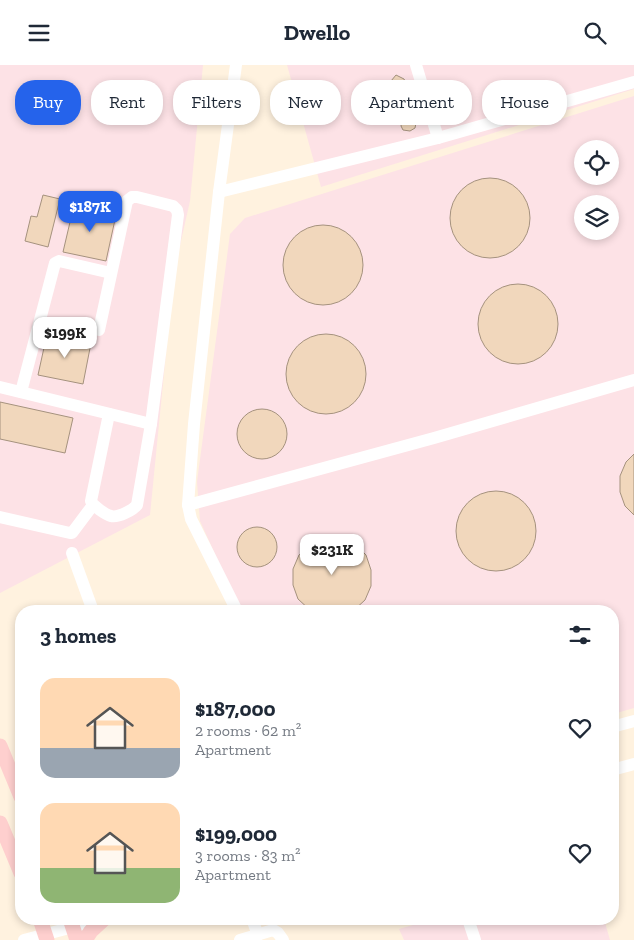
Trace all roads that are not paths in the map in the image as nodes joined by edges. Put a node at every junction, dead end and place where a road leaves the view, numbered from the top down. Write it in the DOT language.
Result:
graph roads {
  1 [pos="236,65"];
  2 [pos="416,65"];
  3 [pos="634,82"];
  4 [pos="438,138"];
  5 [pos="219,192"];
  6 [pos="111,273"];
  7 [pos="99,330"];
  8 [pos="634,380"];
  9 [pos="0,387"];
  10 [pos="21,393"];
  11 [pos="109,414"];
  12 [pos="151,424"];
  13 [pos="93,505"];
  14 [pos="188,505"];
  15 [pos="0,517"];
  16 [pos="72,553"];
  17 [pos="91,605"];
  18 [pos="234,605"];
  19 [pos="634,721"];
  20 [pos="619,725"];
  21 [pos="0,746"];
  22 [pos="634,764"];
  23 [pos="619,768"];
  24 [pos="15,782"];
  25 [pos="0,823"];
  26 [pos="6,849"];
  27 [pos="15,863"];
  28 [pos="42,925"];
  29 [pos="85,925"];
  30 [pos="97,925"];
  31 [pos="254,925"];
  32 [pos="470,925"];
  33 [pos="73,929"];
  34 [pos="258,935"];
  35 [pos="46,937"];
  36 [pos="24,940"];
  37 [pos="85,940"];
  38 [pos="240,940"];
  39 [pos="283,940"];
  40 [pos="475,940"];
  1 -- 5 [label="street"];
  2 -- 4 [label="street"];
  3 -- 4 [label="street"];
  4 -- 5 [label="street"];
  5 -- 14 [label="street"];
  6 -- 7 [label="street"];
  6 -- 10 [label="street"];
  6 -- 12 [label="street"];
  8 -- 14 [label="street"];
  9 -- 10 [label="street"];
  10 -- 11 [label="street"];
  11 -- 12 [label="street"];
  11 -- 13 [label="street"];
  12 -- 13 [label="street"];
  13 -- 15 [label="street"];
  14 -- 18 [label="street"];
  16 -- 17 [label="street"];
  19 -- 20 [label="street"];
  21 -- 24 [label="main road"];
  22 -- 23 [label="street"];
  25 -- 26 [label="main road"];
  26 -- 27 [label="main road"];
  28 -- 35 [label="main road"];
  29 -- 33 [label="street"];
  30 -- 37 [label="main road"];
  31 -- 34 [label="street"];
  32 -- 40 [label="street"];
  33 -- 35 [label="street"];
  34 -- 38 [label="street"];
  34 -- 39 [label="street"];
  35 -- 36 [label="street"];
}
